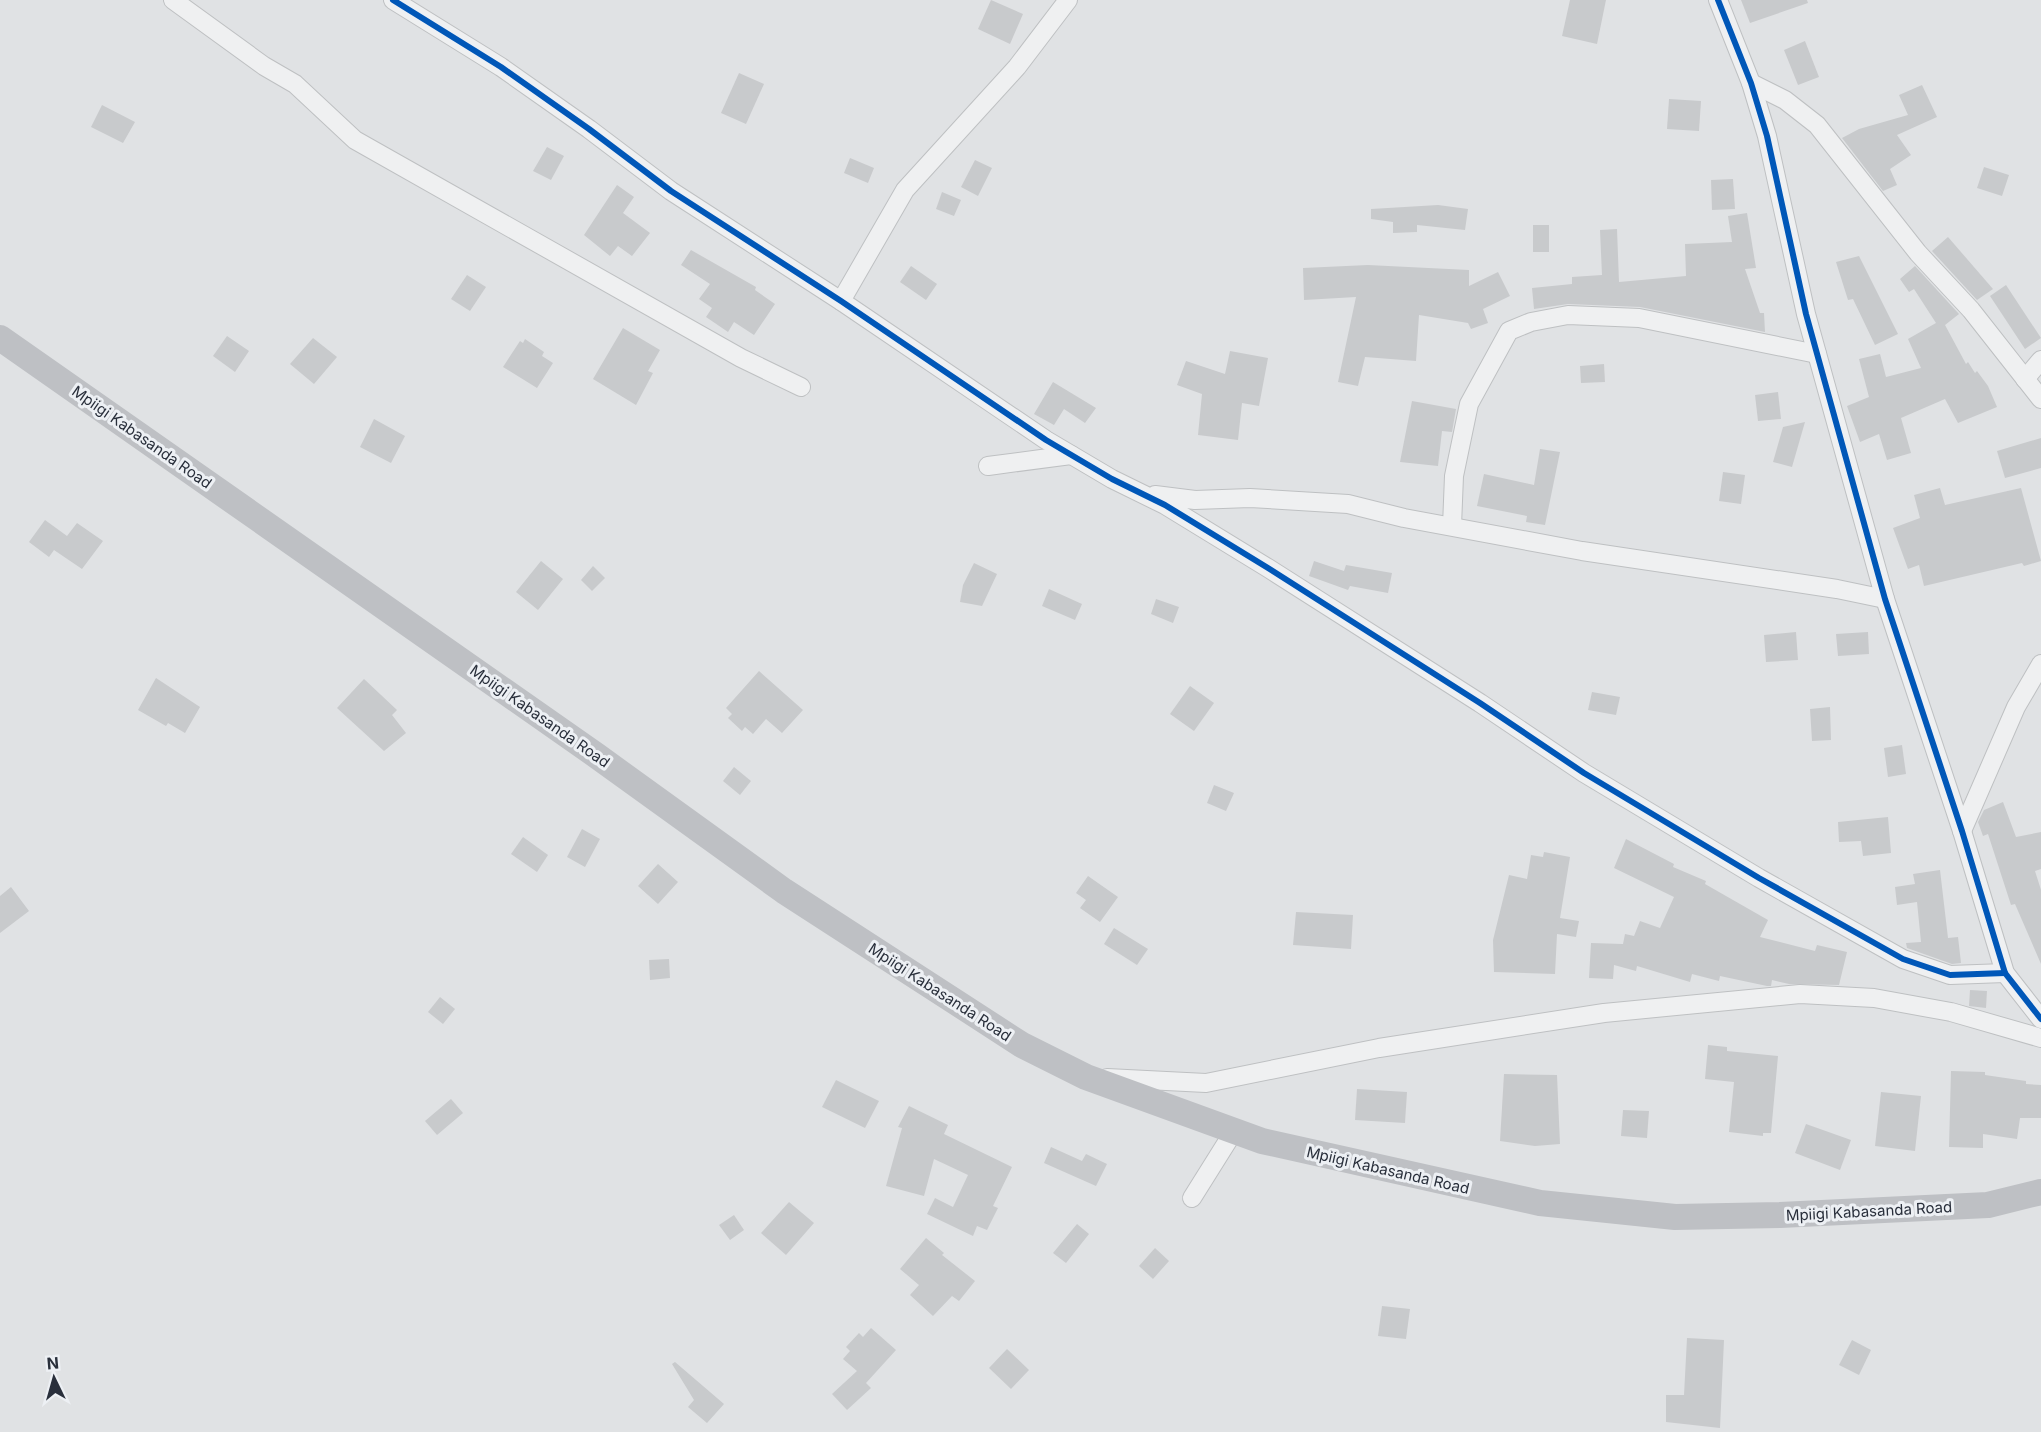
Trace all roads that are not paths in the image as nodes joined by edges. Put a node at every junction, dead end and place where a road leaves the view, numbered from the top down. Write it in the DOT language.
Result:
graph roads {
  1 [pos="173,0"];
  2 [pos="393,0"];
  3 [pos="1068,0"];
  4 [pos="1718,0"];
  5 [pos="1751,83"];
  6 [pos="841,302"];
  7 [pos="0,338"];
  8 [pos="1817,354"];
  9 [pos="2041,360"];
  10 [pos="2025,378"];
  11 [pos="801,387"];
  12 [pos="2041,399"];
  13 [pos="1071,455"];
  14 [pos="988,466"];
  15 [pos="1144,493"];
  16 [pos="1452,526"];
  17 [pos="1885,599"];
  18 [pos="2041,664"];
  19 [pos="1962,831"];
  20 [pos="2005,972"];
  21 [pos="2041,1019"];
  22 [pos="2041,1038"];
  23 [pos="1086,1077"];
  24 [pos="1234,1131"];
  25 [pos="2041,1192"];
  26 [pos="1192,1198"];
  1 -- 11 [label="street"];
  2 -- 6 [label="street"];
  3 -- 6 [label="street"];
  4 -- 5 [label="street"];
  5 -- 8 [label="street"];
  5 -- 10 [label="street"];
  6 -- 13 [label="street"];
  7 -- 23 [label="main road, Mpiigi Kabasanda Road"];
  8 -- 16 [label="street"];
  8 -- 17 [label="street"];
  9 -- 10 [label="street"];
  10 -- 12 [label="street"];
  13 -- 14 [label="street"];
  13 -- 15 [label="street"];
  15 -- 16 [label="street"];
  15 -- 20 [label="street"];
  16 -- 17 [label="street"];
  17 -- 19 [label="street"];
  18 -- 19 [label="street"];
  19 -- 20 [label="street"];
  20 -- 21 [label="street"];
  22 -- 23 [label="street"];
  23 -- 24 [label="main road, Mpiigi Kabasanda Road"];
  24 -- 25 [label="main road, Mpiigi Kabasanda Road"];
  24 -- 26 [label="street"];
}
